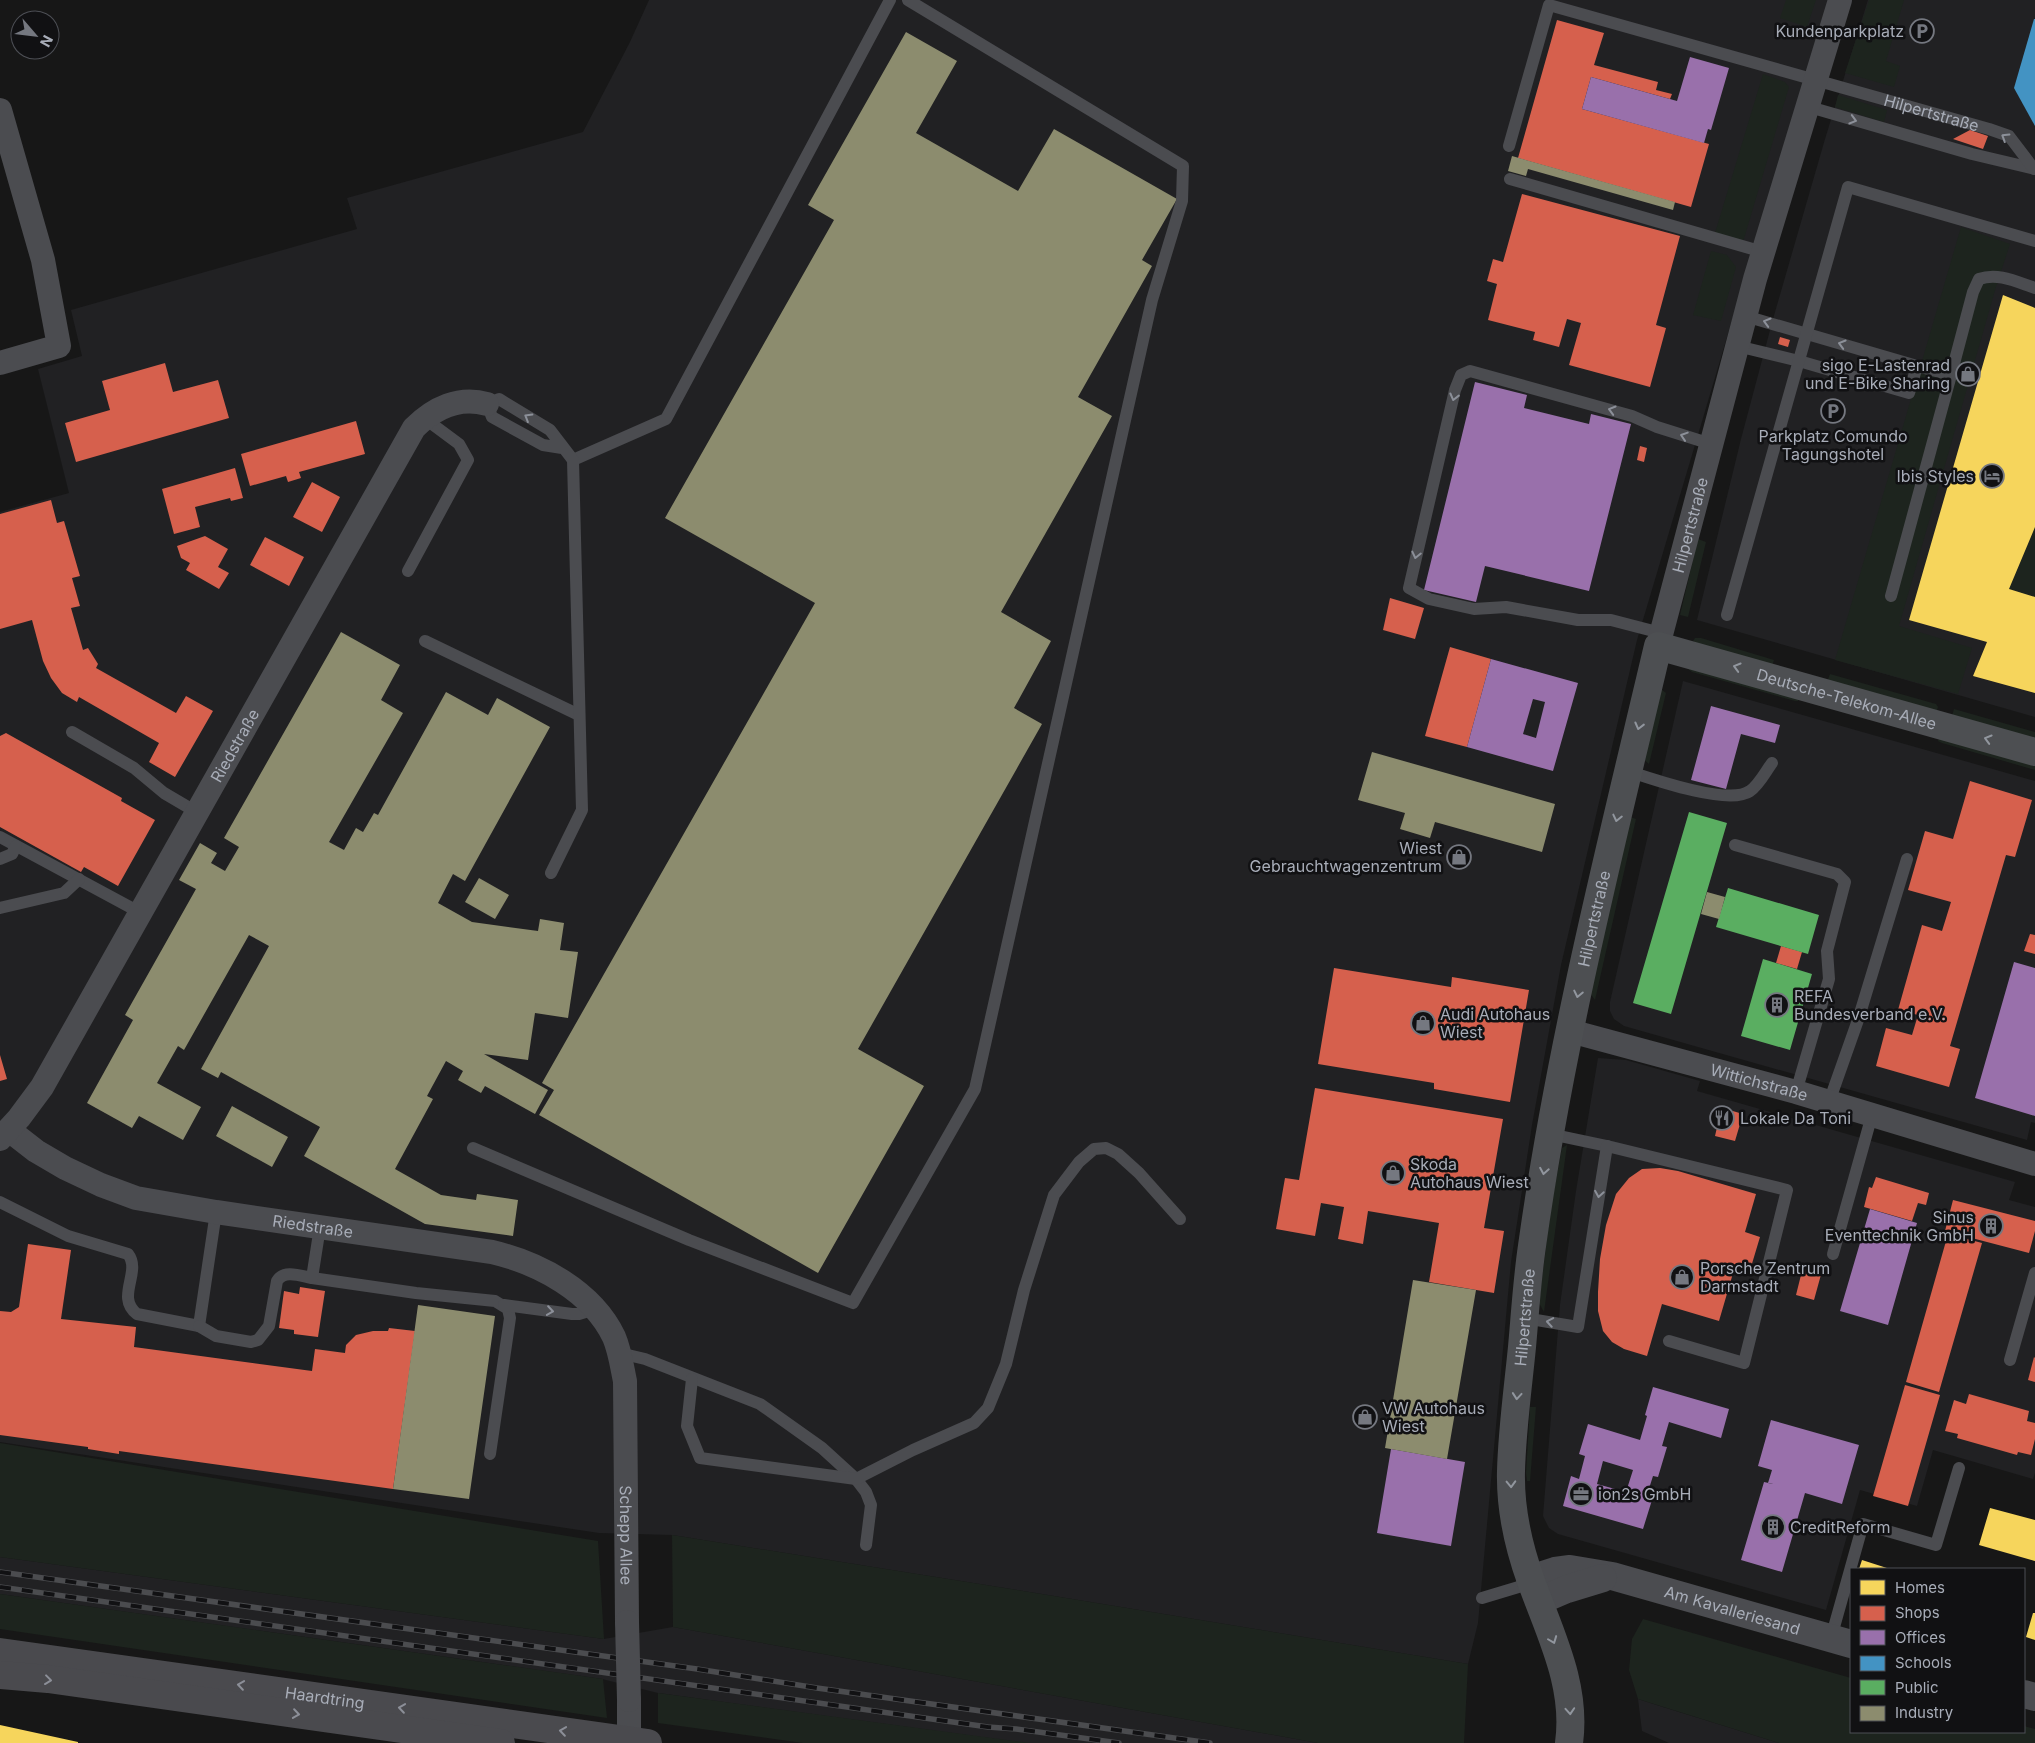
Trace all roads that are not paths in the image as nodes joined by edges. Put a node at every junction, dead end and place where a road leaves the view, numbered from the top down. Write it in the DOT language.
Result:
graph roads {
  1 [pos="890,0"];
  2 [pos="908,0"];
  3 [pos="1840,0"];
  4 [pos="1814,81"];
  5 [pos="1806,106"];
  6 [pos="0,110"];
  7 [pos="1509,146"];
  8 [pos="2035,169"];
  9 [pos="1510,179"];
  10 [pos="2035,241"];
  11 [pos="1763,252"];
  12 [pos="2035,288"];
  13 [pos="1745,316"];
  14 [pos="1807,334"];
  15 [pos="1737,346"];
  16 [pos="1799,361"];
  17 [pos="0,363"];
  18 [pos="1917,366"];
  19 [pos="1951,375"];
  20 [pos="487,404"];
  21 [pos="424,418"];
  22 [pos="1711,444"];
  23 [pos="562,448"];
  24 [pos="573,460"];
  25 [pos="408,570"];
  26 [pos="1891,596"];
  27 [pos="1727,615"];
  28 [pos="1659,639"];
  29 [pos="425,641"];
  30 [pos="579,715"];
  31 [pos="72,732"];
  32 [pos="2035,752"];
  33 [pos="1772,763"];
  34 [pos="1628,771"];
  35 [pos="198,813"];
  36 [pos="0,836"];
  37 [pos="1735,845"];
  38 [pos="16,846"];
  39 [pos="0,859"];
  40 [pos="1907,859"];
  41 [pos="551,873"];
  42 [pos="79,879"];
  43 [pos="0,908"];
  44 [pos="141,913"];
  45 [pos="1570,1031"];
  46 [pos="1796,1092"];
  47 [pos="1829,1102"];
  48 [pos="1872,1115"];
  49 [pos="3,1132"];
  50 [pos="1550,1134"];
  51 [pos="1607,1146"];
  52 [pos="473,1148"];
  53 [pos="2035,1164"];
  54 [pos="0,1202"];
  55 [pos="216,1212"];
  56 [pos="1180,1219"];
  57 [pos="320,1227"];
  58 [pos="1833,1254"];
  59 [pos="2035,1273"];
  60 [pos="312,1278"];
  61 [pos="504,1305"];
  62 [pos="595,1309"];
  63 [pos="1524,1318"];
  64 [pos="198,1326"];
  65 [pos="609,1329"];
  66 [pos="1669,1341"];
  67 [pos="620,1355"];
  68 [pos="2010,1360"];
  69 [pos="692,1379"];
  70 [pos="490,1454"];
  71 [pos="1960,1468"];
  72 [pos="856,1479"];
  73 [pos="866,1545"];
  74 [pos="1855,1568"];
  75 [pos="1534,1588"];
  76 [pos="1850,1593"];
  77 [pos="1482,1598"];
  78 [pos="1841,1641"];
  79 [pos="0,1652"];
  80 [pos="0,1675"];
  81 [pos="635,1742"];
  82 [pos="501,1743"];
  83 [pos="1569,1743"];
  1 -- 24 [label="lane"];
  2 -- 52 [label="lane"];
  3 -- 4 [label="street, Hilpertstraße"];
  4 -- 5 [label="street, Hilpertstraße"];
  4 -- 7 [label="lane"];
  8 -- 4 [label="lane, Hilpertstraße, one-way"];
  5 -- 8 [label="lane, Hilpertstraße, one-way"];
  5 -- 11 [label="street, Hilpertstraße"];
  6 -- 17 [label="street"];
  9 -- 11 [label="lane"];
  10 -- 14 [label="lane"];
  11 -- 13 [label="street, Hilpertstraße"];
  12 -- 19 [label="lane"];
  14 -- 13 [label="lane, one-way"];
  13 -- 15 [label="street, Hilpertstraße"];
  14 -- 16 [label="lane"];
  18 -- 14 [label="lane, one-way"];
  15 -- 16 [label="lane"];
  15 -- 22 [label="street, Hilpertstraße"];
  16 -- 18 [label="lane"];
  16 -- 27 [label="lane"];
  18 -- 19 [label="lane"];
  19 -- 26 [label="lane"];
  20 -- 21 [label="street, Riedstraße"];
  20 -- 23 [label="lane"];
  23 -- 20 [label="lane, one-way"];
  21 -- 25 [label="lane"];
  21 -- 35 [label="street, Riedstraße"];
  22 -- 28 [label="street, Hilpertstraße"];
  22 -- 28 [label="lane, one-way"];
  23 -- 24 [label="lane"];
  24 -- 30 [label="lane"];
  32 -- 28 [label="main road, Deutsche-Telekom-Allee, one-way"];
  28 -- 34 [label="main road, Hilpertstraße, one-way"];
  29 -- 30 [label="lane"];
  30 -- 41 [label="lane"];
  31 -- 35 [label="lane"];
  33 -- 34 [label="lane"];
  34 -- 45 [label="main road, Hilpertstraße, one-way"];
  35 -- 44 [label="street, Riedstraße"];
  36 -- 38 [label="lane"];
  37 -- 46 [label="lane"];
  38 -- 39 [label="lane"];
  38 -- 42 [label="lane"];
  40 -- 47 [label="lane"];
  42 -- 43 [label="lane"];
  42 -- 44 [label="lane"];
  44 -- 49 [label="street, Riedstraße"];
  45 -- 46 [label="street, Wittichstraße"];
  45 -- 50 [label="main road, Hilpertstraße"];
  46 -- 47 [label="street, Wittichstraße"];
  47 -- 48 [label="street, Wittichstraße"];
  48 -- 53 [label="street, Wittichstraße"];
  48 -- 58 [label="lane"];
  49 -- 55 [label="street, Riedstraße"];
  50 -- 51 [label="lane"];
  50 -- 63 [label="main road, Hilpertstraße, one-way"];
  51 -- 63 [label="lane, one-way"];
  51 -- 66 [label="lane"];
  54 -- 64 [label="lane"];
  55 -- 57 [label="street, Riedstraße"];
  55 -- 64 [label="lane"];
  56 -- 72 [label="lane"];
  57 -- 60 [label="lane"];
  57 -- 62 [label="street, Riedstraße"];
  59 -- 68 [label="lane"];
  60 -- 61 [label="lane"];
  60 -- 64 [label="lane"];
  61 -- 62 [label="lane, one-way"];
  61 -- 70 [label="lane"];
  62 -- 65 [label="street, Riedstraße"];
  63 -- 75 [label="main road, Hilpertstraße, one-way"];
  65 -- 67 [label="street, Schepp Allee"];
  67 -- 69 [label="lane"];
  67 -- 81 [label="street, Schepp Allee, bridge"];
  69 -- 72 [label="lane"];
  69 -- 72 [label="lane"];
  71 -- 74 [label="lane"];
  72 -- 73 [label="lane"];
  75 -- 77 [label="lane"];
  75 -- 78 [label="street, Am Kavalleriesand"];
  75 -- 83 [label="main road, Hilpertstraße, one-way"];
  76 -- 78 [label="lane"];
  81 -- 79 [label="main road, Haardtring, one-way"];
  80 -- 82 [label="main road, Haardtring, one-way"];
}
